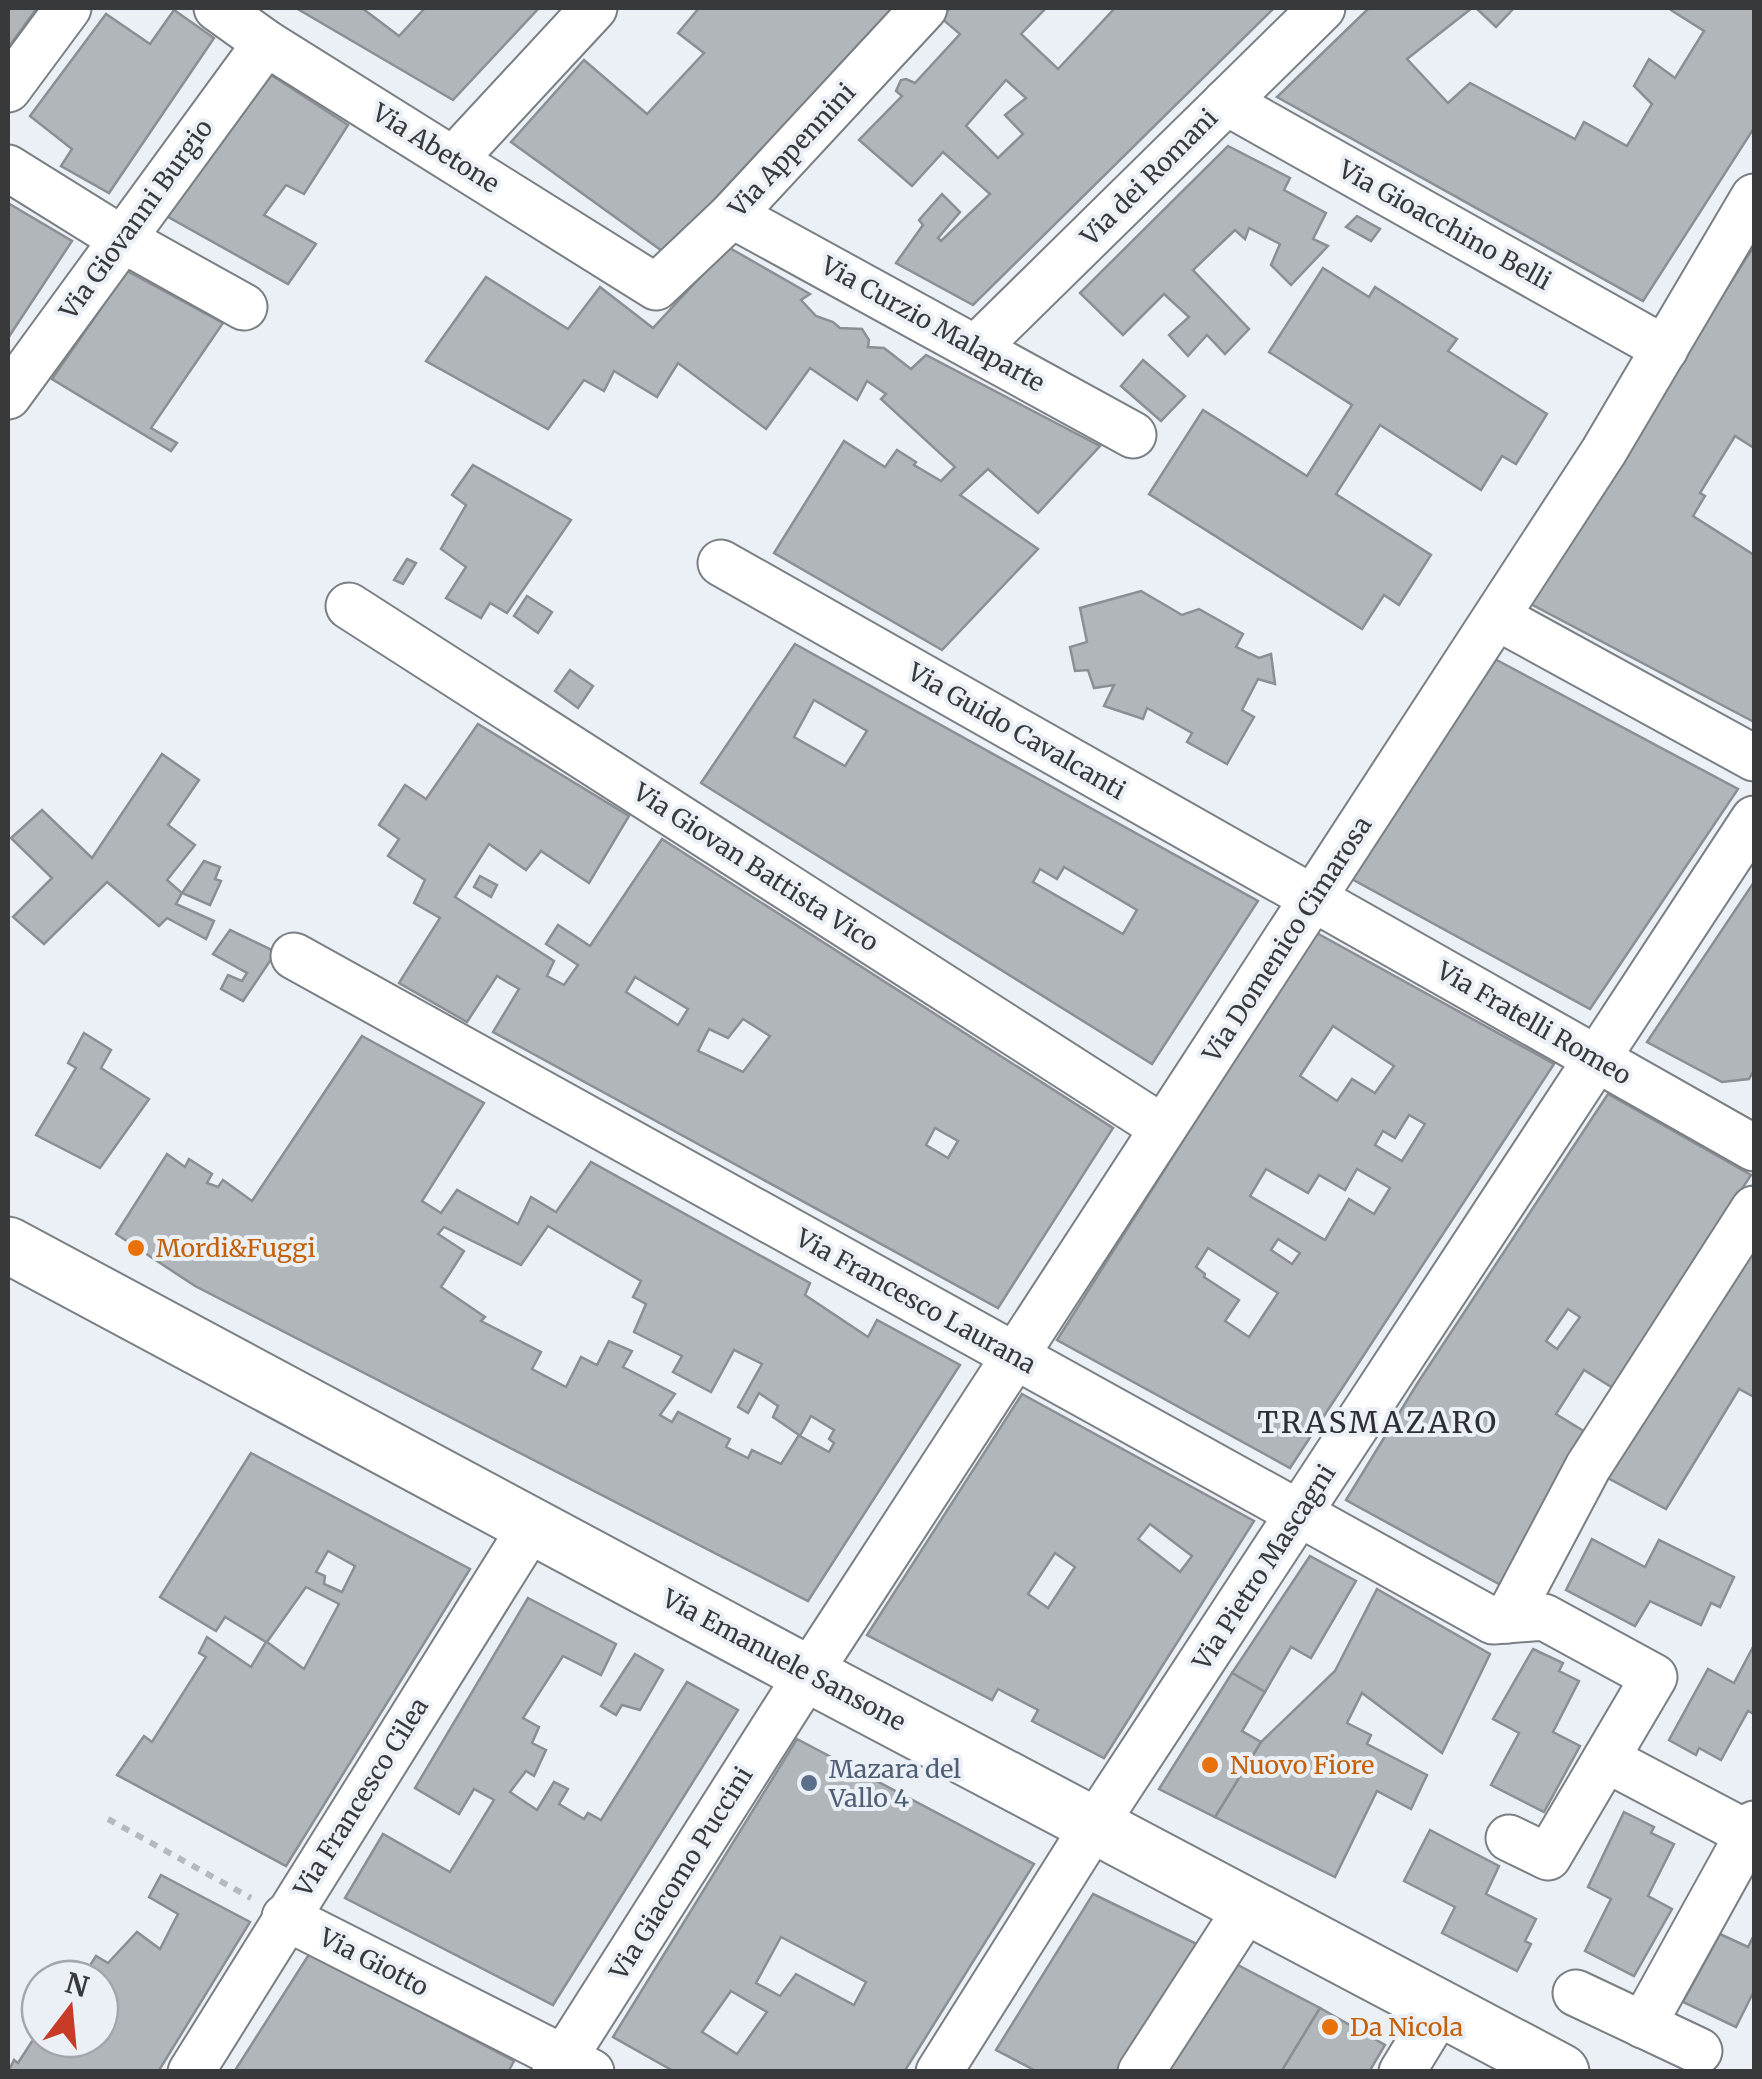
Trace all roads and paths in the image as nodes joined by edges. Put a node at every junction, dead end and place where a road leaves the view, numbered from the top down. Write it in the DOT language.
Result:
graph roads {
  1 [pos="68,8"];
  2 [pos="217,8"];
  3 [pos="594,8"];
  4 [pos="924,8"];
  5 [pos="1322,8"];
  6 [pos="266,43"];
  7 [pos="8,89"];
  8 [pos="1226,102"];
  9 [pos="454,159"];
  10 [pos="8,168"];
  11 [pos="1754,197"];
  12 [pos="732,215"];
  13 [pos="122,239"];
  14 [pos="656,287"];
  15 [pos="244,308"];
  16 [pos="977,347"];
  17 [pos="1665,348"];
  18 [pos="8,396"];
  19 [pos="1133,435"];
  20 [pos="721,563"];
  21 [pos="349,606"];
  22 [pos="1497,617"];
  23 [pos="1754,758"];
  24 [pos="1754,819"];
  25 [pos="1313,898"];
  26 [pos="294,956"];
  27 [pos="1597,1059"];
  28 [pos="1164,1128"];
  29 [pos="1751,1140"];
  30 [pos="1754,1209"];
  31 [pos="8,1245"];
  32 [pos="1015,1356"];
  33 [pos="1299,1514"];
  34 [pos="533,1524"];
  35 [pos="1525,1618"];
  36 [pos="808,1674"];
  37 [pos="1606,1759"];
  38 [pos="108,1819"];
  39 [pos="1096,1824"];
  40 [pos="1753,1832"];
  41 [pos="1509,1838"];
  42 [pos="1249,1905"];
  43 [pos="285,1916"];
  44 [pos="1576,1993"];
  45 [pos="1441,2008"];
  46 [pos="1643,2025"];
  47 [pos="1699,2051"];
  48 [pos="570,2067"];
  49 [pos="191,2072"];
  50 [pos="939,2072"];
  51 [pos="1141,2072"];
  52 [pos="1402,2072"];
  53 [pos="1561,2072"];
  1 -- 7 [label="street"];
  2 -- 6 [label="street, Via Abetone"];
  3 -- 9 [label="street"];
  4 -- 12 [label="street, Via Appennini"];
  5 -- 8 [label="street, Via dei Romani"];
  6 -- 9 [label="street, Via Abetone"];
  6 -- 13 [label="street, Via Giovanni Burgio"];
  8 -- 16 [label="street, Via dei Romani"];
  8 -- 17 [label="street, Via Gioacchino Belli"];
  9 -- 14 [label="street, Via Abetone"];
  10 -- 13 [label="street"];
  11 -- 17 [label="street, Via Domenico Cimarosa"];
  12 -- 14 [label="street, Via Appennini"];
  12 -- 16 [label="street, Via Curzio Malaparte"];
  13 -- 15 [label="street"];
  13 -- 18 [label="street, Via Giovanni Burgio"];
  16 -- 19 [label="street, Via Curzio Malaparte"];
  17 -- 22 [label="street, Via Domenico Cimarosa"];
  20 -- 25 [label="street, Via Guido Cavalcanti"];
  21 -- 28 [label="street, Via Giovan Battista Vico"];
  22 -- 23 [label="street"];
  22 -- 25 [label="street, Via Domenico Cimarosa"];
  24 -- 27 [label="street, Via Pietro Mascagni"];
  25 -- 27 [label="street, Via Fratelli Romeo"];
  25 -- 28 [label="street, Via Domenico Cimarosa"];
  26 -- 32 [label="street, Via Francesco Laurana"];
  27 -- 29 [label="street, Via Fratelli Romeo"];
  27 -- 33 [label="street, Via Pietro Mascagni"];
  28 -- 32 [label="street, Via Domenico Cimarosa"];
  30 -- 35 [label="street"];
  31 -- 34 [label="street, Via Emanuele Sansone"];
  32 -- 33 [label="street, Via Francesco Laurana"];
  32 -- 36 [label="street, Via Domenico Cimarosa"];
  33 -- 35 [label="street, Via Francesco Laurana"];
  33 -- 39 [label="street, Via Pietro Mascagni"];
  34 -- 36 [label="street, Via Emanuele Sansone"];
  34 -- 43 [label="street, Via Francesco Cilea"];
  35 -- 37 [label="street, Via Francesco Laurana"];
  36 -- 39 [label="street, Via Emanuele Sansone"];
  36 -- 48 [label="street, Via Giacomo Puccini"];
  37 -- 40 [label="street"];
  37 -- 41 [label="street"];
  38 -- 43 [label="path"];
  39 -- 42 [label="street, Via Emanuele Sansone"];
  39 -- 50 [label="street, Via Pietro Mascagni"];
  40 -- 46 [label="street"];
  42 -- 45 [label="street, Via Emanuele Sansone"];
  42 -- 51 [label="street"];
  43 -- 48 [label="street, Via Giotto"];
  43 -- 49 [label="street, Via Francesco Cilea"];
  44 -- 46 [label="street"];
  45 -- 52 [label="street"];
  45 -- 53 [label="street, Via Emanuele Sansone"];
  46 -- 47 [label="street"];
}
